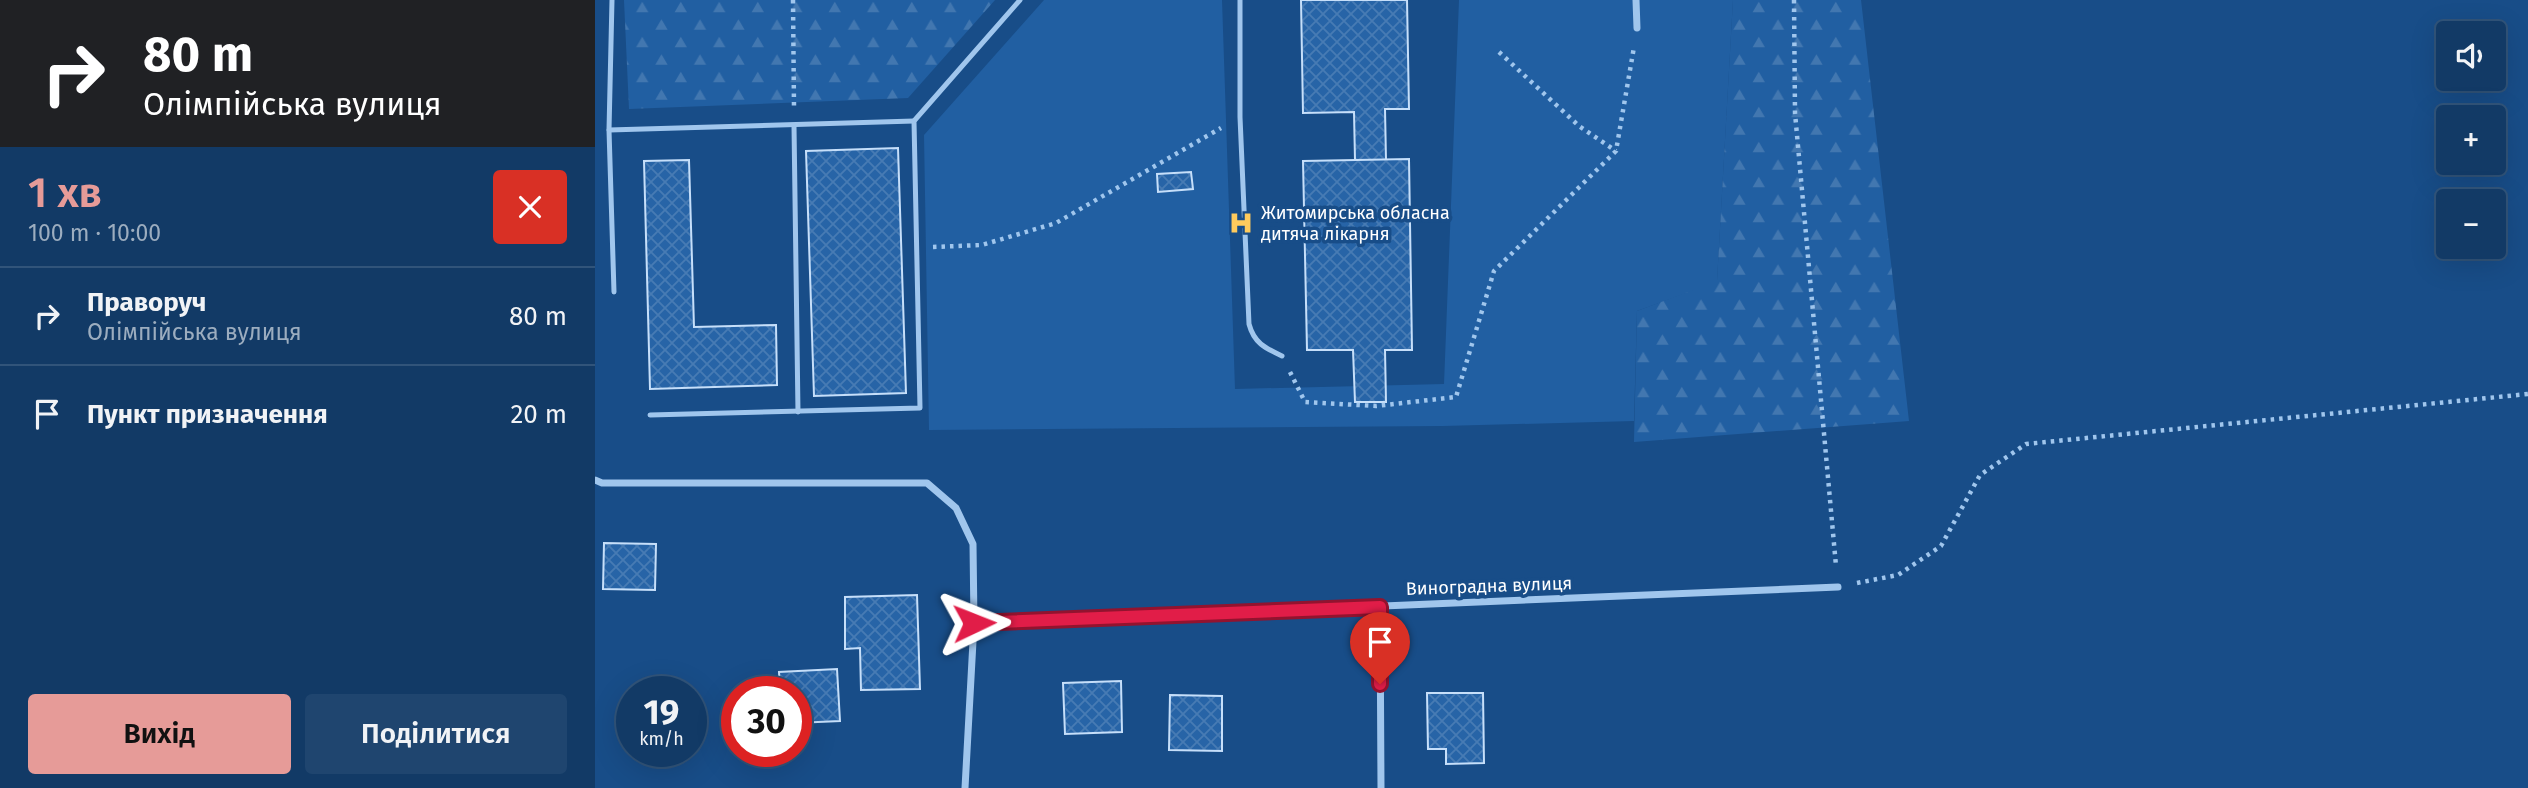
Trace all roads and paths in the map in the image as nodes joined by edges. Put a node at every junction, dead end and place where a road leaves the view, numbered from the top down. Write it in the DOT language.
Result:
graph roads {
  1 [pos="612,0"];
  2 [pos="793,0"];
  3 [pos="1020,0"];
  4 [pos="1240,0"];
  5 [pos="1636,0"];
  6 [pos="1794,0"];
  7 [pos="1637,28"];
  8 [pos="1499,52"];
  9 [pos="1240,117"];
  10 [pos="914,121"];
  11 [pos="794,126"];
  12 [pos="609,130"];
  13 [pos="1616,151"];
  14 [pos="916,248"];
  15 [pos="614,292"];
  16 [pos="1282,356"];
  17 [pos="2528,394"];
  18 [pos="798,412"];
  19 [pos="650,415"];
  20 [pos="595,480"];
  21 [pos="1838,587"];
  22 [pos="1380,607"];
  23 [pos="974,623"];
  24 [pos="965,788"];
  25 [pos="1381,788"];
  1 -- 12 [label="lane"];
  2 -- 11 [label="path"];
  3 -- 10 [label="lane"];
  4 -- 9 [label="lane"];
  5 -- 7 [label="street"];
  6 -- 21 [label="path"];
  7 -- 13 [label="path"];
  8 -- 13 [label="path"];
  9 -- 14 [label="path"];
  9 -- 16 [label="lane"];
  10 -- 11 [label="lane"];
  10 -- 14 [label="lane"];
  11 -- 12 [label="lane"];
  11 -- 18 [label="lane"];
  12 -- 15 [label="lane"];
  13 -- 16 [label="path"];
  14 -- 18 [label="lane"];
  17 -- 21 [label="path"];
  18 -- 19 [label="lane"];
  20 -- 23 [label="street"];
  21 -- 22 [label="street, Виноградна вулиця"];
  22 -- 23 [label="street, Виноградна вулиця"];
  22 -- 25 [label="street"];
  23 -- 24 [label="street"];
}
